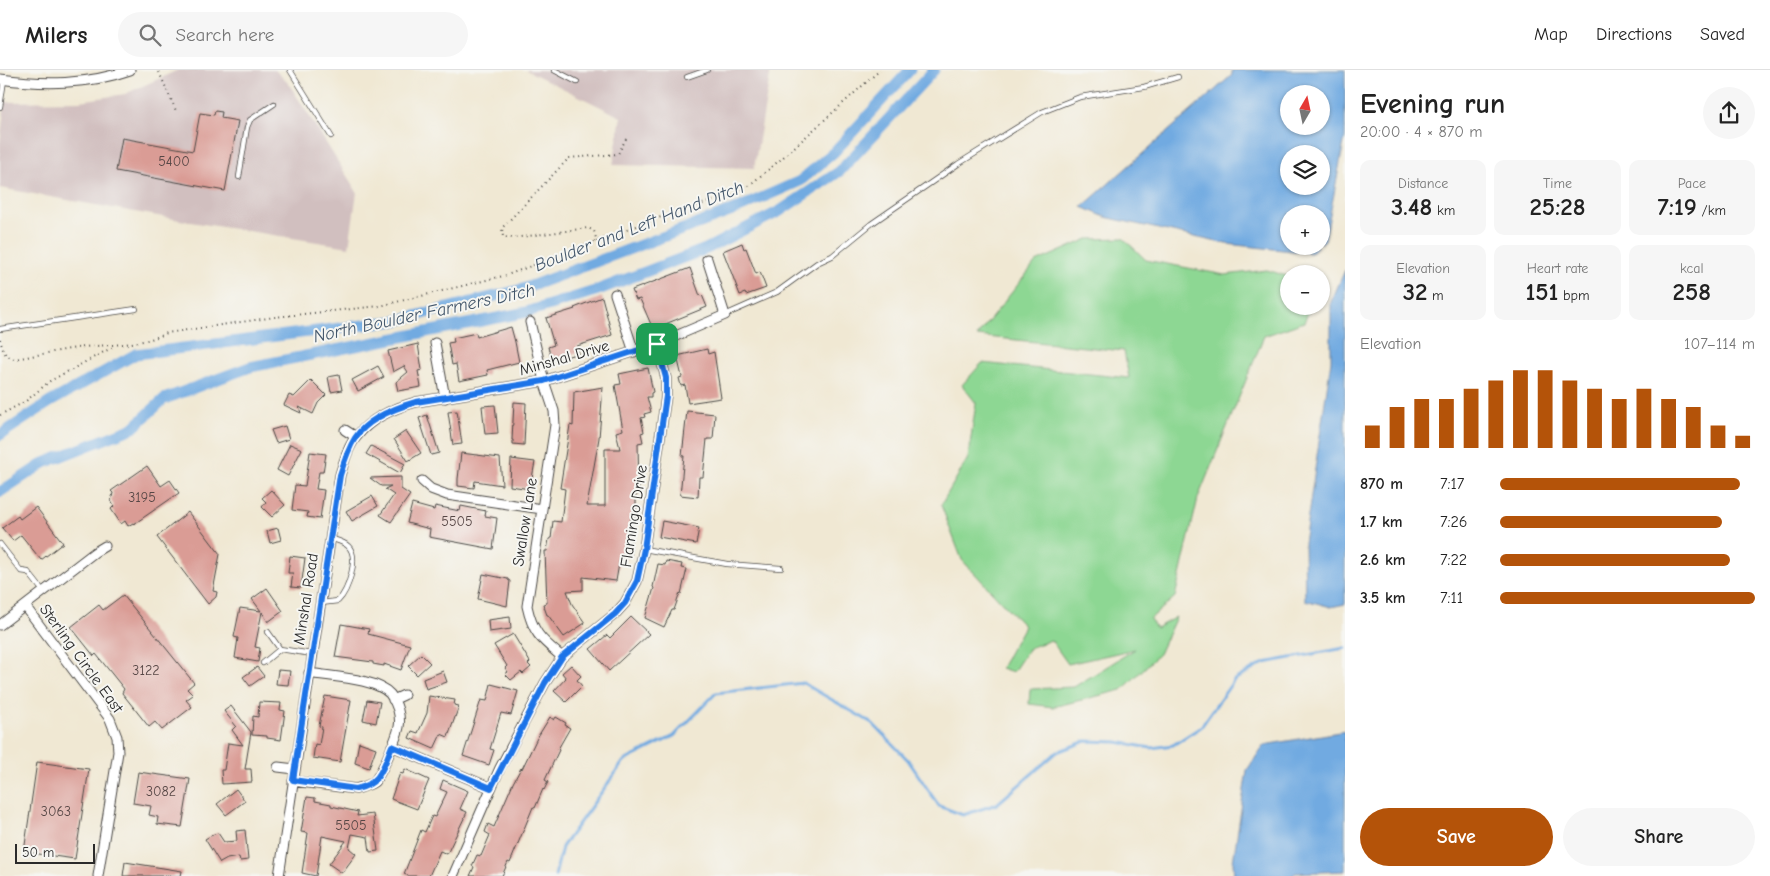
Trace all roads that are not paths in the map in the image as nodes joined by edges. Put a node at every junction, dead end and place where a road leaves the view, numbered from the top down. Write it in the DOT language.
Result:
graph roads {
  1 [pos="130,70"];
  2 [pos="290,70"];
  3 [pos="554,70"];
  4 [pos="707,70"];
  5 [pos="687,77"];
  6 [pos="1178,77"];
  7 [pos="2,80"];
  8 [pos="577,82"];
  9 [pos="274,104"];
  10 [pos="0,107"];
  11 [pos="331,136"];
  12 [pos="239,177"];
  13 [pos="707,259"];
  14 [pos="616,294"];
  15 [pos="136,309"];
  16 [pos="725,315"];
  17 [pos="530,322"];
  18 [pos="0,329"];
  19 [pos="435,343"];
  20 [pos="657,344"];
  21 [pos="634,352"];
  22 [pos="544,381"];
  23 [pos="445,398"];
  24 [pos="345,430"];
  25 [pos="356,437"];
  26 [pos="422,481"];
  27 [pos="542,509"];
  28 [pos="330,538"];
  29 [pos="0,544"];
  30 [pos="105,546"];
  31 [pos="644,549"];
  32 [pos="781,568"];
  33 [pos="43,591"];
  34 [pos="320,602"];
  35 [pos="25,606"];
  36 [pos="0,625"];
  37 [pos="268,632"];
  38 [pos="280,649"];
  39 [pos="312,654"];
  40 [pos="562,657"];
  41 [pos="263,663"];
  42 [pos="309,673"];
  43 [pos="404,695"];
  44 [pos="393,700"];
  45 [pos="392,746"];
  46 [pos="278,767"];
  47 [pos="295,769"];
  48 [pos="293,780"];
  49 [pos="491,788"];
  50 [pos="98,876"];
  51 [pos="279,876"];
  52 [pos="453,876"];
  1 -- 7 [label="street"];
  2 -- 11 [label="lane"];
  3 -- 8 [label="lane"];
  4 -- 5 [label="lane"];
  6 -- 16 [label="lane"];
  7 -- 10 [label="lane"];
  9 -- 12 [label="lane"];
  13 -- 16 [label="street"];
  14 -- 21 [label="street"];
  15 -- 18 [label="lane"];
  16 -- 20 [label="street, Minshal Drive"];
  17 -- 22 [label="street, Swallow Lane"];
  19 -- 23 [label="street"];
  20 -- 21 [label="street, Minshal Drive"];
  20 -- 31 [label="street, Flamingo Drive"];
  21 -- 22 [label="street, Minshal Drive"];
  22 -- 23 [label="street, Minshal Drive"];
  22 -- 27 [label="street, Swallow Lane"];
  23 -- 25 [label="street, Minshal Drive"];
  24 -- 25 [label="street"];
  25 -- 28 [label="street, Minshal Road"];
  26 -- 27 [label="street"];
  27 -- 40 [label="street, Swallow Lane"];
  28 -- 34 [label="street, Minshal Road"];
  28 -- 34 [label="lane"];
  29 -- 33 [label="lane"];
  30 -- 33 [label="street"];
  31 -- 32 [label="lane"];
  31 -- 40 [label="street, Flamingo Drive"];
  33 -- 35 [label="street"];
  34 -- 39 [label="street, Minshal Road"];
  35 -- 36 [label="street"];
  35 -- 50 [label="street, Sterling Circle East"];
  37 -- 38 [label="lane"];
  38 -- 39 [label="lane"];
  38 -- 41 [label="lane"];
  39 -- 42 [label="street, Minshal Road"];
  40 -- 49 [label="street, Flamingo Drive"];
  42 -- 44 [label="street"];
  42 -- 47 [label="street, Minshal Road"];
  43 -- 44 [label="street"];
  44 -- 45 [label="street"];
  45 -- 48 [label="street"];
  45 -- 49 [label="street"];
  46 -- 47 [label="street"];
  47 -- 48 [label="street, Minshal Road"];
  48 -- 51 [label="street, Minshal Road"];
  49 -- 52 [label="street, Flamingo Drive"];
}
